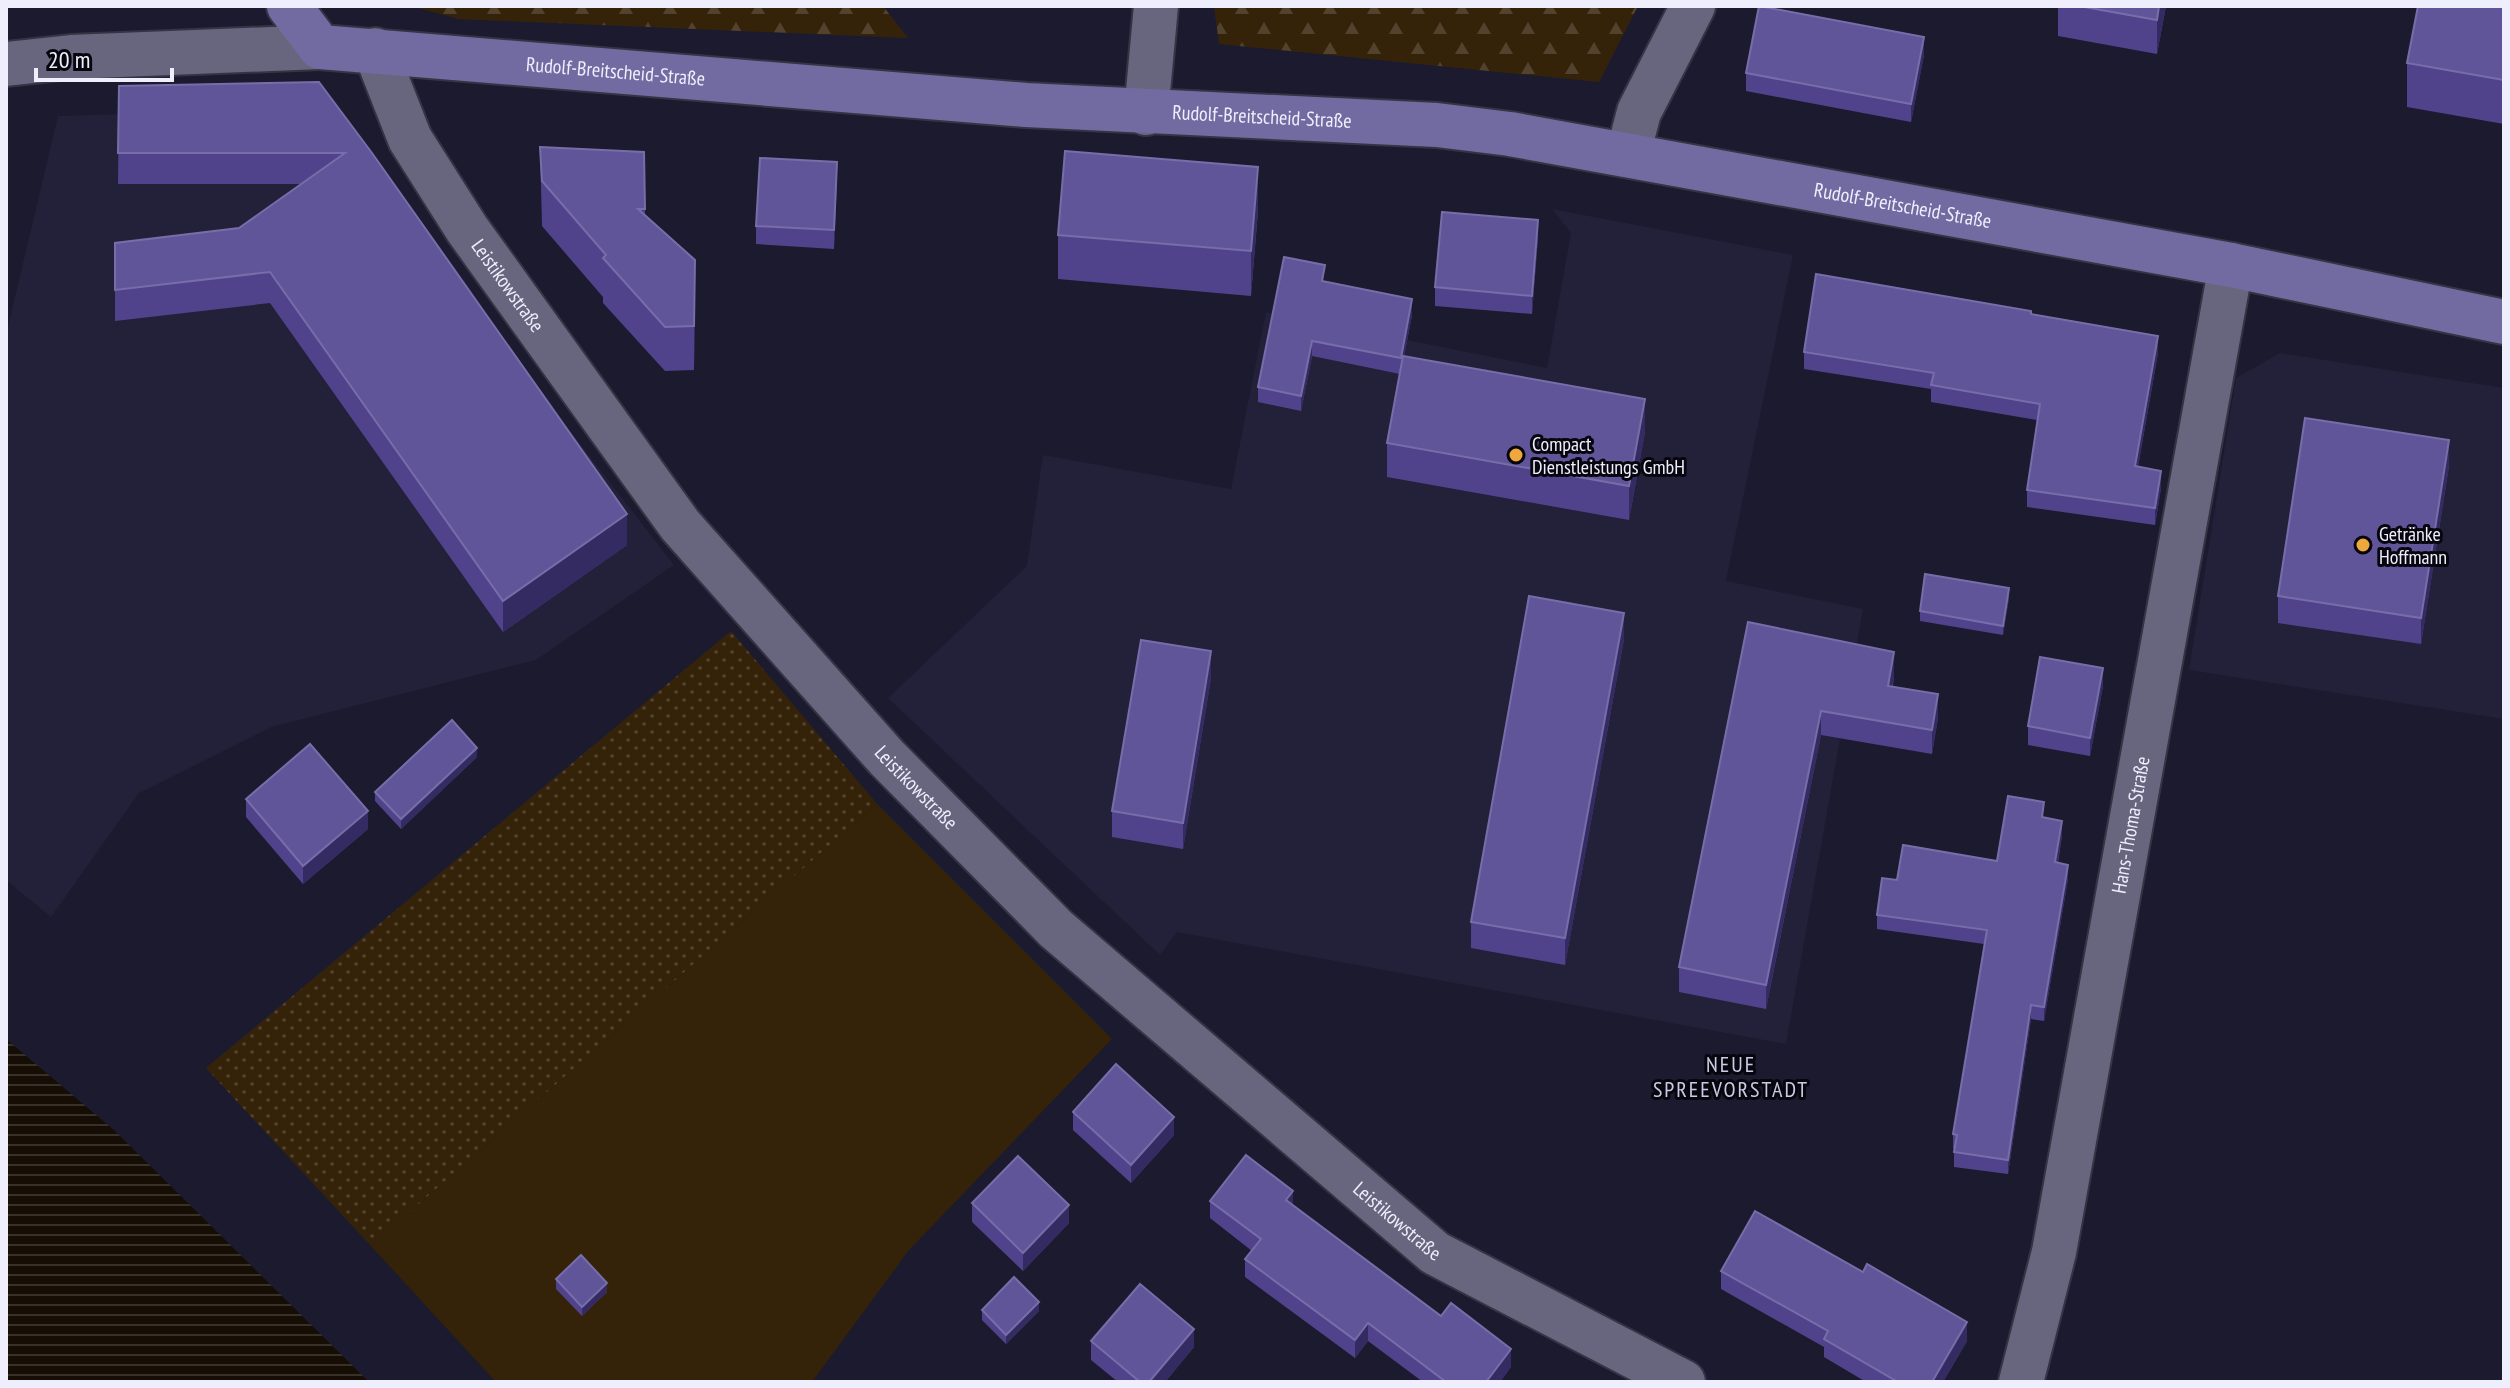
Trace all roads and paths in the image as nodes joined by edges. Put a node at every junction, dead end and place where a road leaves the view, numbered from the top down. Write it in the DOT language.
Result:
graph roads {
  1 [pos="289,6"];
  2 [pos="1156,6"];
  3 [pos="1693,6"];
  4 [pos="320,47"];
  5 [pos="375,50"];
  6 [pos="6,64"];
  7 [pos="1146,113"];
  8 [pos="1628,154"];
  9 [pos="2231,265"];
  10 [pos="2504,322"];
  11 [pos="1624,1368"];
  12 [pos="1683,1382"];
  13 [pos="2021,1382"];
  1 -- 4 [label="main road"];
  2 -- 7 [label="street"];
  3 -- 8 [label="street"];
  4 -- 5 [label="main road, Rudolf-Breitscheid-Straße"];
  4 -- 6 [label="street, Rudolf-Breitscheid-Straße"];
  5 -- 7 [label="main road, Rudolf-Breitscheid-Straße"];
  5 -- 11 [label="street, Leistikowstraße"];
  7 -- 8 [label="main road, Rudolf-Breitscheid-Straße"];
  8 -- 9 [label="main road, Rudolf-Breitscheid-Straße"];
  9 -- 10 [label="main road, Rudolf-Breitscheid-Straße"];
  9 -- 13 [label="street, Hans-Thoma-Straße"];
  11 -- 12 [label="street, Leistikowstraße"];
}
